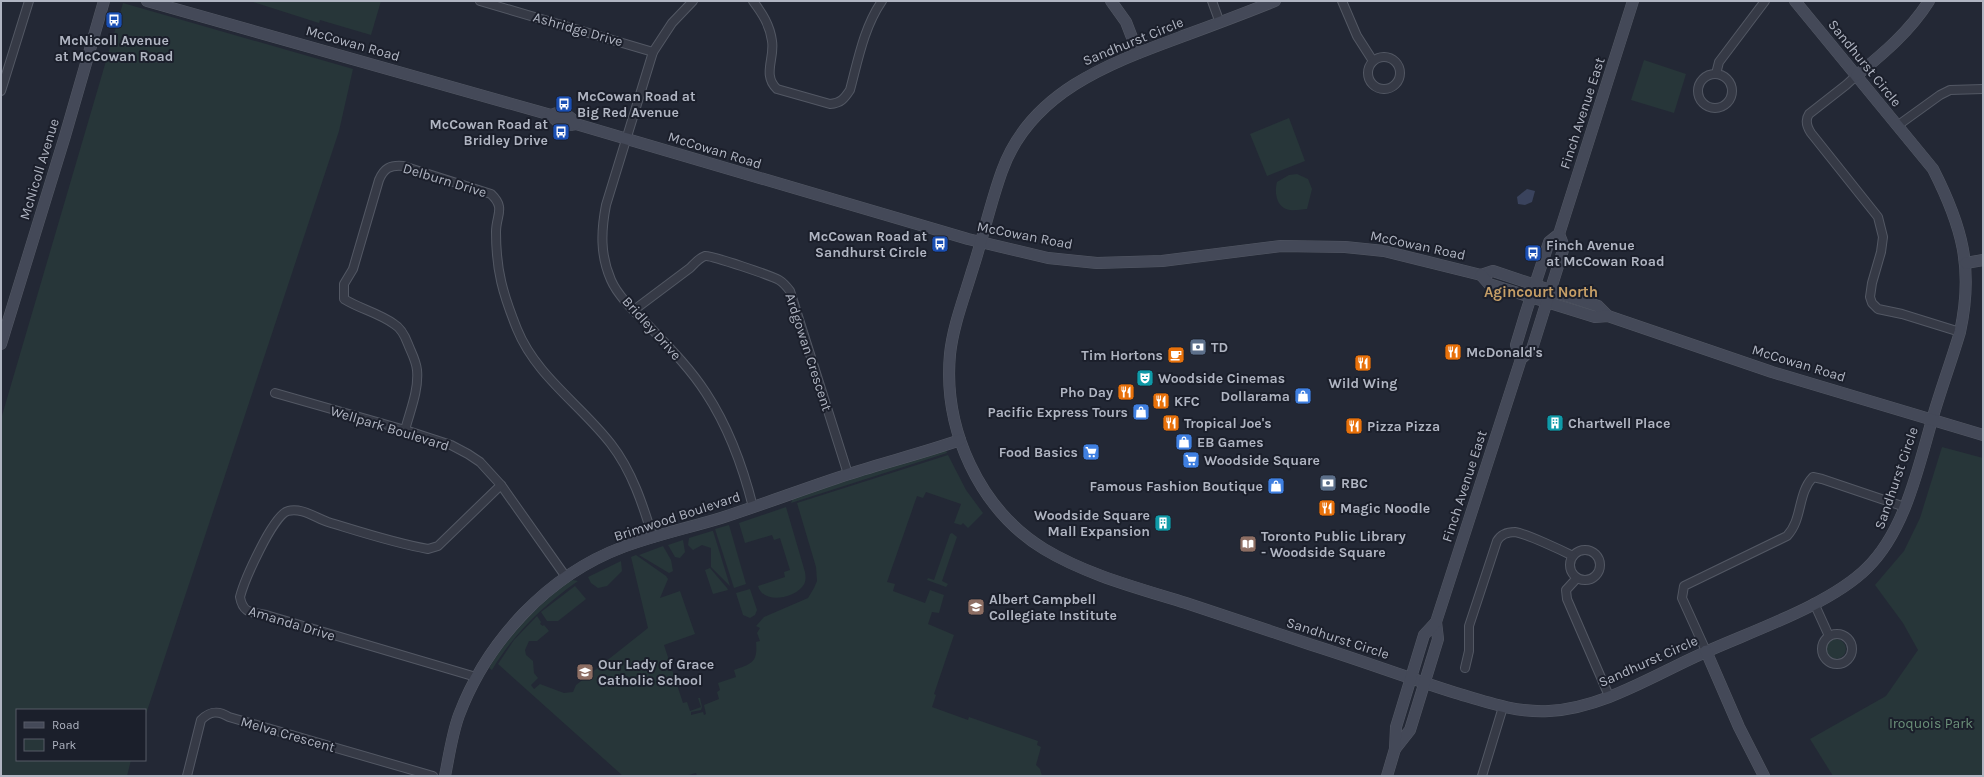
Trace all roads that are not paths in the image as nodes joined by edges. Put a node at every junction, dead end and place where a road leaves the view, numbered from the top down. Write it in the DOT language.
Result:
graph roads {
  1 [pos="28,1"];
  2 [pos="104,1"];
  3 [pos="147,1"];
  4 [pos="480,1"];
  5 [pos="693,1"];
  6 [pos="753,1"];
  7 [pos="882,1"];
  8 [pos="1111,1"];
  9 [pos="1212,1"];
  10 [pos="1274,1"];
  11 [pos="1342,1"];
  12 [pos="1633,1"];
  13 [pos="1765,1"];
  14 [pos="1795,1"];
  15 [pos="1929,1"];
  16 [pos="1220,23"];
  17 [pos="653,52"];
  18 [pos="1138,53"];
  19 [pos="1373,61"];
  20 [pos="1716,74"];
  21 [pos="1856,74"];
  22 [pos="1983,89"];
  23 [pos="1,91"];
  24 [pos="1897,126"];
  25 [pos="626,139"];
  26 [pos="1559,234"];
  27 [pos="981,242"];
  28 [pos="1983,260"];
  29 [pos="1966,263"];
  30 [pos="1481,275"];
  31 [pos="1535,285"];
  32 [pos="1550,289"];
  33 [pos="1531,298"];
  34 [pos="1546,302"];
  35 [pos="634,310"];
  36 [pos="1608,316"];
  37 [pos="1960,332"];
  38 [pos="1,344"];
  39 [pos="1520,359"];
  40 [pos="275,393"];
  41 [pos="1932,419"];
  42 [pos="405,430"];
  43 [pos="1983,435"];
  44 [pos="960,440"];
  45 [pos="848,474"];
  46 [pos="501,485"];
  47 [pos="1905,506"];
  48 [pos="753,507"];
  49 [pos="652,538"];
  50 [pos="1573,556"];
  51 [pos="566,577"];
  52 [pos="1577,578"];
  53 [pos="1814,603"];
  54 [pos="1436,622"];
  55 [pos="1830,636"];
  56 [pos="1706,651"];
  57 [pos="1466,668"];
  58 [pos="476,677"];
  59 [pos="1410,678"];
  60 [pos="1425,683"];
  61 [pos="1609,696"];
  62 [pos="1503,707"];
  63 [pos="1396,749"];
  64 [pos="187,776"];
  65 [pos="433,776"];
  66 [pos="445,776"];
  67 [pos="1387,776"];
  68 [pos="1482,776"];
  69 [pos="1764,776"];
  1 -- 23 [label="street"];
  2 -- 38 [label="main road, McNicoll Avenue"];
  3 -- 25 [label="main road, McCowan Road"];
  4 -- 17 [label="street, Ashridge Drive"];
  5 -- 17 [label="street, Bridley Drive"];
  6 -- 7 [label="street"];
  8 -- 18 [label="main road"];
  9 -- 16 [label="street"];
  10 -- 16 [label="main road, Sandhurst Circle"];
  11 -- 19 [label="street"];
  12 -- 26 [label="main road, Finch Avenue East"];
  13 -- 20 [label="street"];
  14 -- 21 [label="main road, Sandhurst Circle"];
  15 -- 21 [label="main road"];
  16 -- 18 [label="main road, Sandhurst Circle"];
  17 -- 25 [label="street, Bridley Drive"];
  18 -- 27 [label="main road, Sandhurst Circle"];
  19 -- 19 [label="street"];
  20 -- 20 [label="street"];
  21 -- 24 [label="main road, Sandhurst Circle"];
  21 -- 37 [label="street"];
  22 -- 24 [label="street, Sandhurst Circle"];
  24 -- 29 [label="main road, Sandhurst Circle"];
  25 -- 27 [label="main road, McCowan Road"];
  25 -- 35 [label="street, Bridley Drive"];
  26 -- 31 [label="main road, Finch Avenue East"];
  26 -- 32 [label="main road, Finch Avenue East"];
  27 -- 30 [label="main road, McCowan Road"];
  27 -- 44 [label="main road, Sandhurst Circle"];
  28 -- 29 [label="main road"];
  29 -- 37 [label="main road, Sandhurst Circle"];
  30 -- 31 [label="main road, McCowan Road"];
  30 -- 33 [label="main road, McCowan Road"];
  31 -- 32 [label="main road, McCowan Road"];
  31 -- 33 [label="main road, Finch Avenue East"];
  32 -- 34 [label="main road, Finch Avenue East"];
  32 -- 36 [label="main road, McCowan Road"];
  33 -- 34 [label="main road, McCowan Road"];
  33 -- 39 [label="main road, Finch Avenue East"];
  34 -- 36 [label="main road, McCowan Road"];
  34 -- 39 [label="main road, Finch Avenue East"];
  35 -- 45 [label="street, Ardgowan Crescent"];
  35 -- 48 [label="street, Bridley Drive"];
  36 -- 41 [label="main road, McCowan Road"];
  37 -- 41 [label="main road, Sandhurst Circle"];
  39 -- 54 [label="main road, Finch Avenue East"];
  40 -- 42 [label="street, Wellpark Boulevard"];
  41 -- 43 [label="main road, McCowan Road"];
  41 -- 47 [label="main road, Sandhurst Circle"];
  42 -- 46 [label="street, Wellpark Boulevard"];
  42 -- 49 [label="street, Delburn Drive"];
  44 -- 45 [label="main road, Brimwood Boulevard"];
  44 -- 59 [label="main road, Sandhurst Circle"];
  45 -- 48 [label="main road, Brimwood Boulevard"];
  46 -- 51 [label="street, Wellpark Boulevard"];
  46 -- 58 [label="street, Amanda Drive"];
  47 -- 53 [label="main road, Sandhurst Circle"];
  47 -- 56 [label="street"];
  48 -- 49 [label="main road, Brimwood Boulevard"];
  49 -- 51 [label="main road, Brimwood Boulevard"];
  50 -- 52 [label="street"];
  50 -- 52 [label="street"];
  50 -- 57 [label="street"];
  51 -- 58 [label="main road, Brimwood Boulevard"];
  52 -- 61 [label="street"];
  53 -- 55 [label="street"];
  53 -- 56 [label="main road, Sandhurst Circle"];
  54 -- 59 [label="main road, Finch Avenue East"];
  54 -- 60 [label="main road, Finch Avenue East"];
  56 -- 61 [label="main road, Sandhurst Circle"];
  56 -- 69 [label="main road"];
  58 -- 66 [label="main road, Brimwood Boulevard"];
  59 -- 60 [label="main road, Sandhurst Circle"];
  59 -- 63 [label="main road, Finch Avenue East"];
  60 -- 62 [label="main road, Sandhurst Circle"];
  60 -- 63 [label="main road, Finch Avenue East"];
  61 -- 62 [label="main road, Sandhurst Circle"];
  62 -- 68 [label="street"];
  63 -- 67 [label="main road, Finch Avenue East"];
  64 -- 65 [label="street, Melva Crescent"];
}
